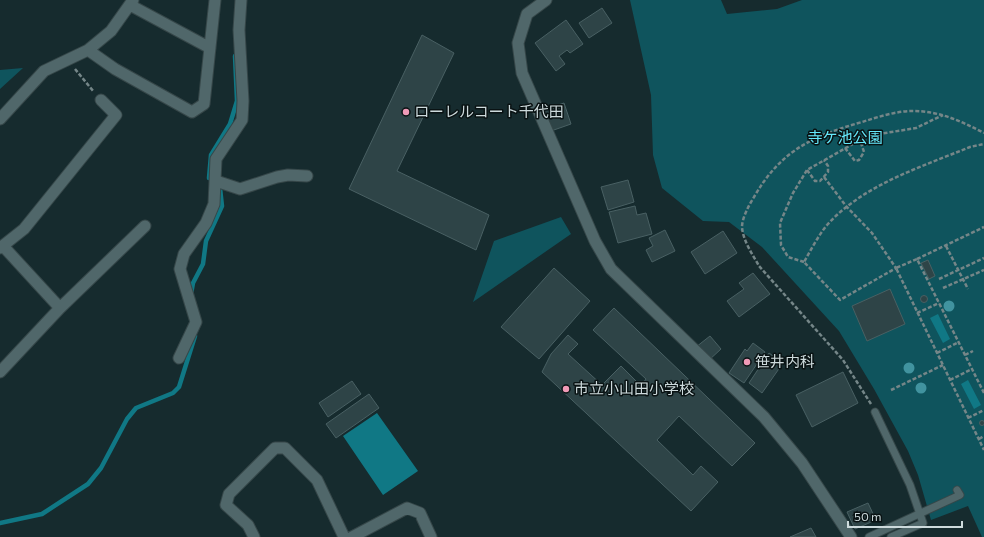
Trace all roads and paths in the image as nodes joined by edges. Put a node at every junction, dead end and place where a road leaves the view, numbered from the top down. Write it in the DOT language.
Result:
graph roads {
  1 [pos="215,0"];
  2 [pos="241,0"];
  3 [pos="546,0"];
  4 [pos="131,2"];
  5 [pos="210,48"];
  6 [pos="88,50"];
  7 [pos="72,66"];
  8 [pos="101,100"];
  9 [pos="944,115"];
  10 [pos="0,119"];
  11 [pos="984,133"];
  12 [pos="860,140"];
  13 [pos="984,144"];
  14 [pos="845,148"];
  15 [pos="824,160"];
  16 [pos="808,170"];
  17 [pos="307,176"];
  18 [pos="824,177"];
  19 [pos="216,181"];
  20 [pos="846,206"];
  21 [pos="145,226"];
  22 [pos="984,227"];
  23 [pos="946,246"];
  24 [pos="1,247"];
  25 [pos="984,258"];
  26 [pos="917,259"];
  27 [pos="804,262"];
  28 [pos="896,268"];
  29 [pos="958,270"];
  30 [pos="984,270"];
  31 [pos="939,279"];
  32 [pos="963,279"];
  33 [pos="943,288"];
  34 [pos="968,289"];
  35 [pos="939,303"];
  36 [pos="60,308"];
  37 [pos="917,313"];
  38 [pos="959,342"];
  39 [pos="973,351"];
  40 [pos="937,353"];
  41 [pos="965,355"];
  42 [pos="179,358"];
  43 [pos="942,365"];
  44 [pos="972,369"];
  45 [pos="0,372"];
  46 [pos="950,380"];
  47 [pos="891,390"];
  48 [pos="984,392"];
  49 [pos="984,410"];
  50 [pos="875,411"];
  51 [pos="968,418"];
  52 [pos="984,436"];
  53 [pos="979,439"];
  54 [pos="984,450"];
  55 [pos="957,490"];
  56 [pos="920,513"];
  57 [pos="254,537"];
  58 [pos="344,537"];
  59 [pos="352,537"];
  60 [pos="431,537"];
  61 [pos="851,537"];
  62 [pos="869,537"];
  63 [pos="891,537"];
  1 -- 5 [label="street"];
  2 -- 19 [label="street"];
  3 -- 61 [label="street"];
  4 -- 5 [label="street"];
  4 -- 6 [label="street"];
  5 -- 6 [label="street"];
  6 -- 10 [label="street"];
  7 -- 8 [label="path"];
  8 -- 24 [label="street"];
  9 -- 11 [label="path"];
  9 -- 12 [label="path"];
  9 -- 50 [label="path"];
  12 -- 14 [label="path"];
  12 -- 14 [label="path"];
  13 -- 20 [label="path"];
  14 -- 15 [label="path"];
  15 -- 16 [label="path"];
  15 -- 18 [label="path"];
  16 -- 18 [label="path"];
  16 -- 27 [label="path"];
  17 -- 19 [label="street"];
  18 -- 20 [label="path"];
  19 -- 42 [label="street"];
  20 -- 27 [label="path"];
  20 -- 28 [label="path"];
  21 -- 36 [label="street"];
  22 -- 23 [label="path"];
  23 -- 26 [label="path"];
  23 -- 29 [label="path"];
  24 -- 36 [label="street"];
  25 -- 29 [label="path"];
  26 -- 28 [label="path"];
  26 -- 35 [label="path"];
  27 -- 28 [label="path"];
  28 -- 37 [label="path"];
  29 -- 31 [label="path"];
  29 -- 32 [label="path"];
  30 -- 32 [label="path"];
  32 -- 33 [label="path"];
  32 -- 34 [label="path"];
  35 -- 37 [label="path"];
  35 -- 38 [label="path"];
  36 -- 45 [label="street"];
  37 -- 40 [label="path"];
  38 -- 40 [label="path"];
  38 -- 41 [label="path"];
  39 -- 41 [label="path"];
  40 -- 43 [label="path"];
  41 -- 44 [label="path"];
  43 -- 46 [label="path"];
  43 -- 47 [label="path"];
  44 -- 46 [label="path"];
  44 -- 48 [label="path"];
  46 -- 51 [label="path"];
  49 -- 51 [label="path"];
  50 -- 56 [label="lane"];
  51 -- 53 [label="path"];
  52 -- 53 [label="path"];
  53 -- 54 [label="path"];
  55 -- 56 [label="lane"];
  56 -- 62 [label="lane"];
  56 -- 63 [label="lane"];
  57 -- 58 [label="street"];
  59 -- 60 [label="street"];
}
